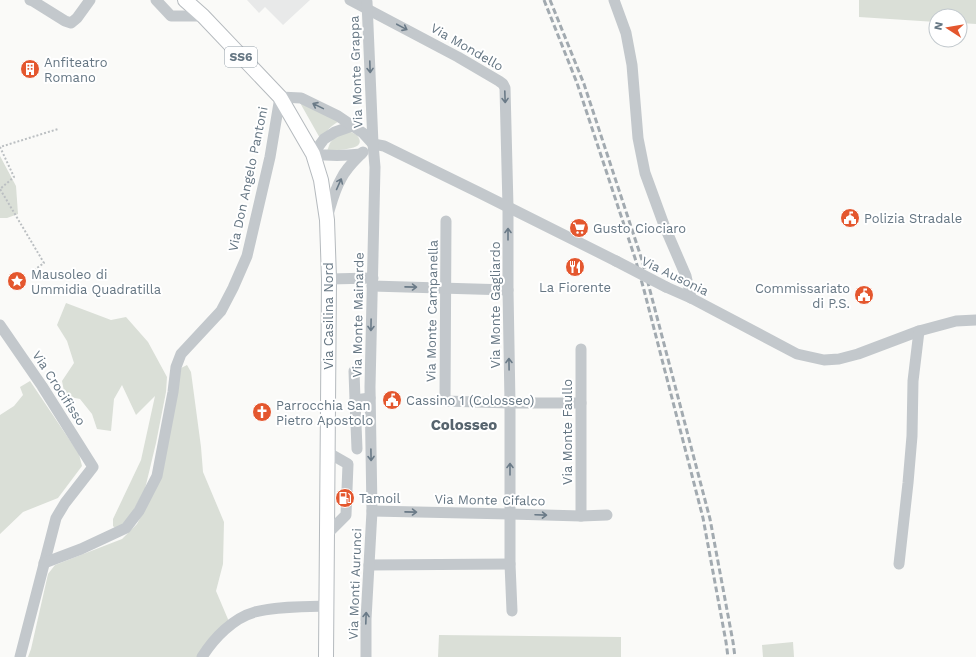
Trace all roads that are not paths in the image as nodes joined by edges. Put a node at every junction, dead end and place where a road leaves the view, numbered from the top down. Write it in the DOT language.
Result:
graph roads {
  1 [pos="30,0"];
  2 [pos="90,0"];
  3 [pos="156,0"];
  4 [pos="185,0"];
  5 [pos="193,0"];
  6 [pos="350,0"];
  7 [pos="614,0"];
  8 [pos="367,4"];
  9 [pos="203,16"];
  10 [pos="280,97"];
  11 [pos="352,126"];
  12 [pos="373,144"];
  13 [pos="313,154"];
  14 [pos="361,154"];
  15 [pos="508,207"];
  16 [pos="327,220"];
  17 [pos="446,221"];
  18 [pos="329,279"];
  19 [pos="372,282"];
  20 [pos="446,288"];
  21 [pos="508,290"];
  22 [pos="691,298"];
  23 [pos="976,320"];
  24 [pos="0,325"];
  25 [pos="919,331"];
  26 [pos="581,349"];
  27 [pos="354,371"];
  28 [pos="370,398"];
  29 [pos="355,400"];
  30 [pos="510,404"];
  31 [pos="581,404"];
  32 [pos="356,448"];
  33 [pos="327,452"];
  34 [pos="372,511"];
  35 [pos="510,514"];
  36 [pos="581,516"];
  37 [pos="607,516"];
  38 [pos="327,534"];
  39 [pos="44,563"];
  40 [pos="510,564"];
  41 [pos="899,564"];
  42 [pos="369,565"];
  43 [pos="326,606"];
  44 [pos="512,611"];
  45 [pos="20,657"];
  46 [pos="202,657"];
  47 [pos="326,657"];
  48 [pos="366,657"];
  1 -- 2 [label="street"];
  3 -- 9 [label="street"];
  4 -- 9 [label="main road, Via Casilina Nord / SS6"];
  5 -- 9 [label="main road, Via Casilina Nord / SS6"];
  6 -- 8 [label="street, Via Mondello"];
  7 -- 22 [label="street"];
  8 -- 12 [label="street, Via Monte Grappa, one-way"];
  8 -- 15 [label="street, Via Mondello, one-way"];
  9 -- 10 [label="main road, Via Casilina Nord / SS6"];
  11 -- 10 [label="street, Via Ausonia, one-way"];
  10 -- 13 [label="main road, Via Casilina Nord / SS6"];
  10 -- 39 [label="street, Via Don Angelo Pantoni"];
  11 -- 12 [label="street, Via Ausonia"];
  11 -- 13 [label="street"];
  12 -- 14 [label="street"];
  12 -- 15 [label="street, Via Ausonia"];
  12 -- 19 [label="street, Via Monte Mainarde"];
  13 -- 14 [label="street"];
  13 -- 16 [label="main road, Via Casilina Nord / SS6"];
  16 -- 14 [label="street, one-way"];
  21 -- 15 [label="street, Via Monte Gagliardo, one-way"];
  15 -- 22 [label="street, Via Ausonia, bridge"];
  16 -- 18 [label="main road, Via Casilina Nord / SS6"];
  17 -- 20 [label="street, Via Monte Campanella"];
  18 -- 19 [label="street"];
  18 -- 33 [label="main road, Via Casilina Nord / SS6"];
  19 -- 20 [label="street, one-way"];
  19 -- 28 [label="street, Via Monte Mainarde, one-way"];
  20 -- 21 [label="street"];
  20 -- 30 [label="street, Via Monte Campanella"];
  30 -- 21 [label="street, Via Monte Gagliardo, one-way"];
  22 -- 25 [label="street, Via Ausonia"];
  23 -- 25 [label="street, Via Ausonia"];
  24 -- 39 [label="street, Via Crocifisso"];
  25 -- 41 [label="street"];
  26 -- 31 [label="street, Via Monte Faullo"];
  27 -- 29 [label="street"];
  28 -- 29 [label="street"];
  28 -- 34 [label="street, Via Monte Mainarde, one-way"];
  29 -- 32 [label="street"];
  30 -- 31 [label="street"];
  35 -- 30 [label="street, Via Monte Gagliardo, one-way"];
  31 -- 36 [label="street, Via Monte Faullo"];
  33 -- 38 [label="main road, Via Casilina Nord / SS6"];
  33 -- 38 [label="street"];
  34 -- 35 [label="street, Via Monte Cifalco, one-way"];
  34 -- 42 [label="street, Via Monti Aurunci"];
  35 -- 36 [label="street, Via Monte Cifalco, one-way"];
  35 -- 40 [label="street, Via Monte Gagliardo"];
  36 -- 37 [label="street, Via Monte Cifalco"];
  38 -- 43 [label="main road, Via Casilina Nord / SS6"];
  39 -- 45 [label="street"];
  40 -- 42 [label="street"];
  40 -- 44 [label="street, Via Monte Gagliardo"];
  48 -- 42 [label="street, Via Monti Aurunci, one-way"];
  43 -- 46 [label="street"];
  43 -- 47 [label="main road, Via Casilina Nord / SS6"];
}
